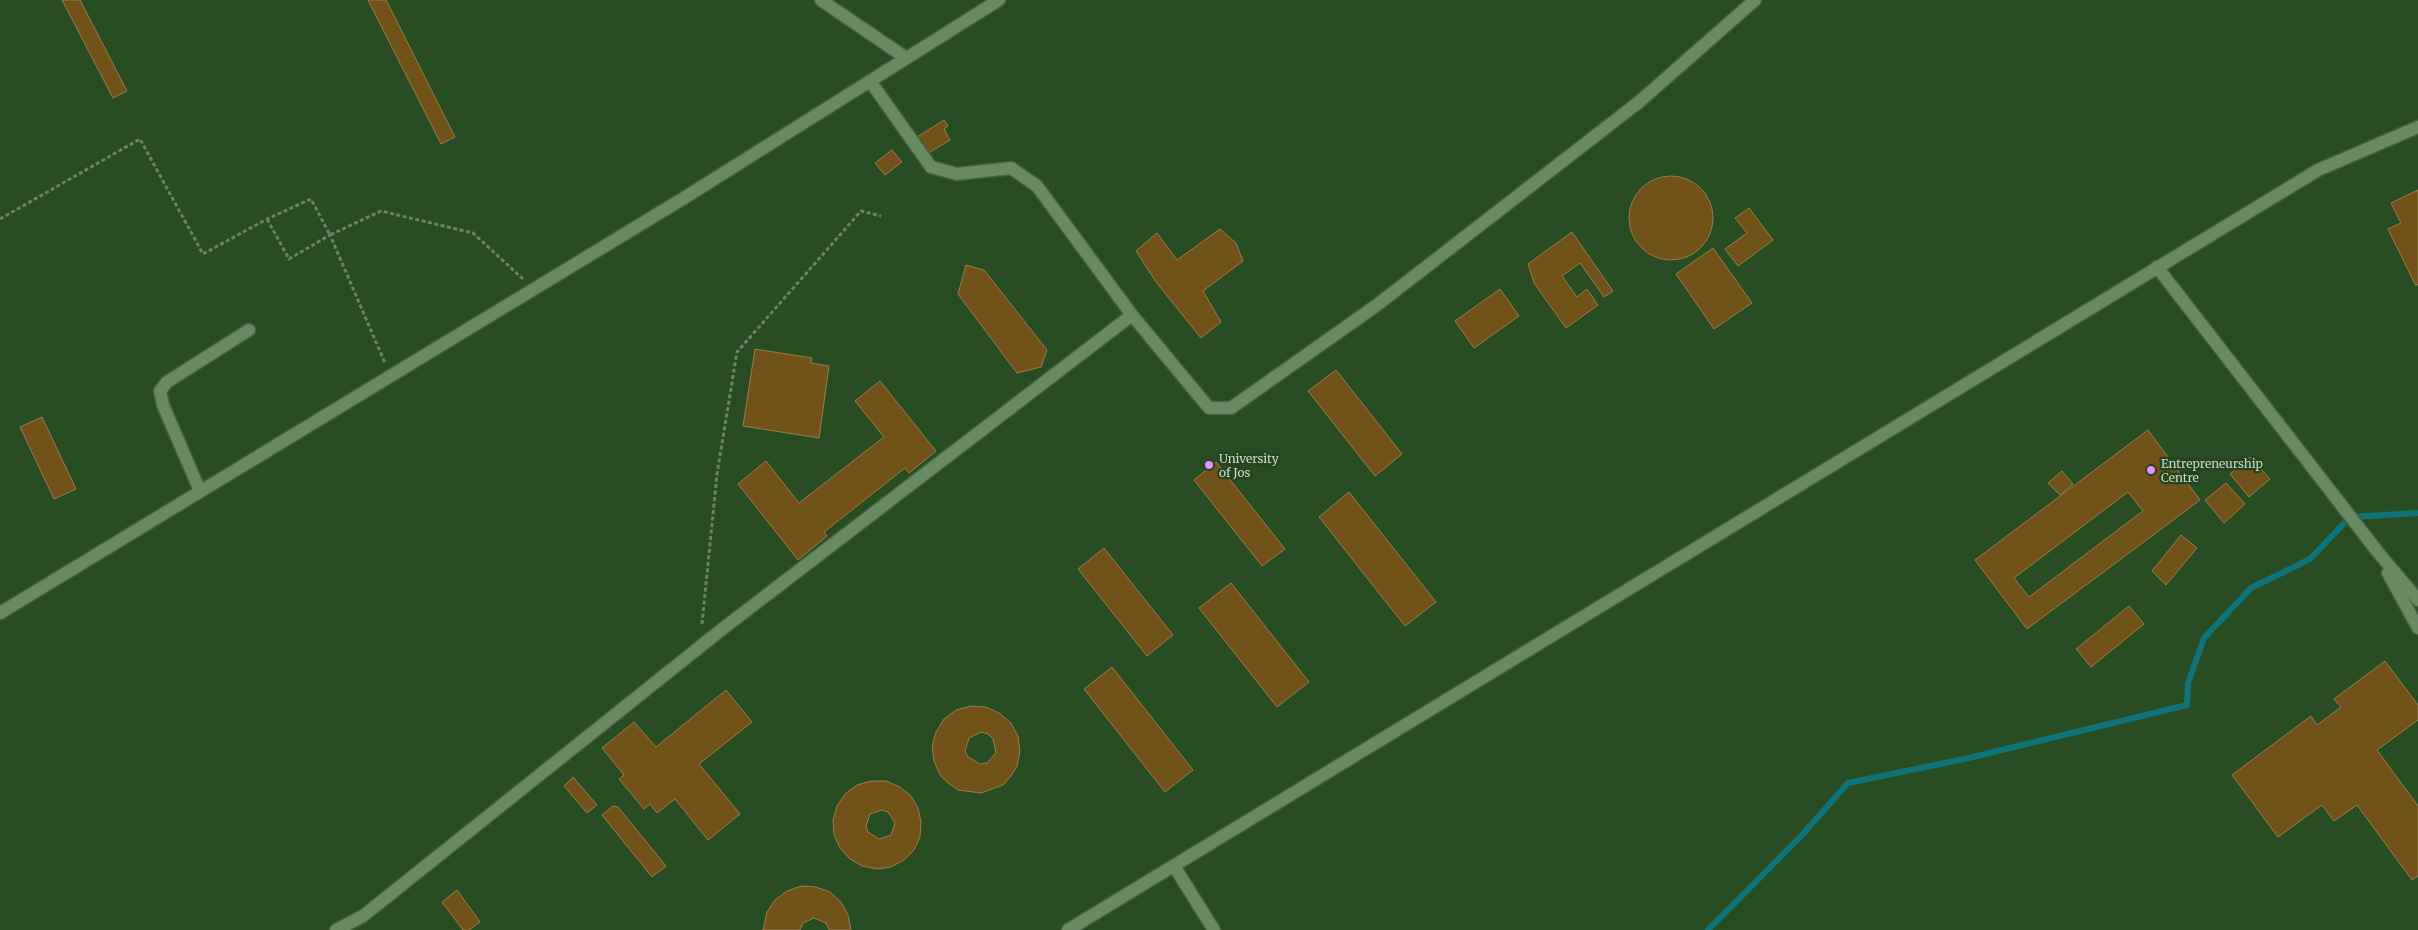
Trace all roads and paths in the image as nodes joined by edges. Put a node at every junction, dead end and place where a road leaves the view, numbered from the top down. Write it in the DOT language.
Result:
graph roads {
  1 [pos="821,0"];
  2 [pos="999,0"];
  3 [pos="1755,0"];
  4 [pos="906,58"];
  5 [pos="870,81"];
  6 [pos="2418,127"];
  7 [pos="881,216"];
  8 [pos="0,219"];
  9 [pos="267,219"];
  10 [pos="330,235"];
  11 [pos="2157,267"];
  12 [pos="533,289"];
  13 [pos="1132,315"];
  14 [pos="250,330"];
  15 [pos="390,374"];
  16 [pos="200,491"];
  17 [pos="2377,551"];
  18 [pos="2418,600"];
  19 [pos="0,613"];
  20 [pos="2418,628"];
  21 [pos="700,647"];
  22 [pos="1174,866"];
  23 [pos="336,930"];
  24 [pos="1068,930"];
  25 [pos="1214,930"];
  1 -- 4 [label="lane"];
  2 -- 4 [label="lane"];
  3 -- 13 [label="lane"];
  4 -- 5 [label="lane"];
  5 -- 12 [label="lane"];
  5 -- 13 [label="lane"];
  6 -- 11 [label="lane"];
  7 -- 21 [label="path"];
  8 -- 9 [label="path"];
  9 -- 10 [label="path"];
  9 -- 10 [label="path"];
  10 -- 12 [label="path"];
  10 -- 15 [label="path"];
  11 -- 17 [label="lane"];
  11 -- 22 [label="lane"];
  12 -- 15 [label="lane"];
  13 -- 21 [label="lane"];
  14 -- 16 [label="lane"];
  15 -- 16 [label="lane"];
  16 -- 19 [label="lane"];
  17 -- 18 [label="lane"];
  17 -- 20 [label="lane"];
  21 -- 23 [label="lane"];
  22 -- 24 [label="lane"];
  22 -- 25 [label="lane"];
}
